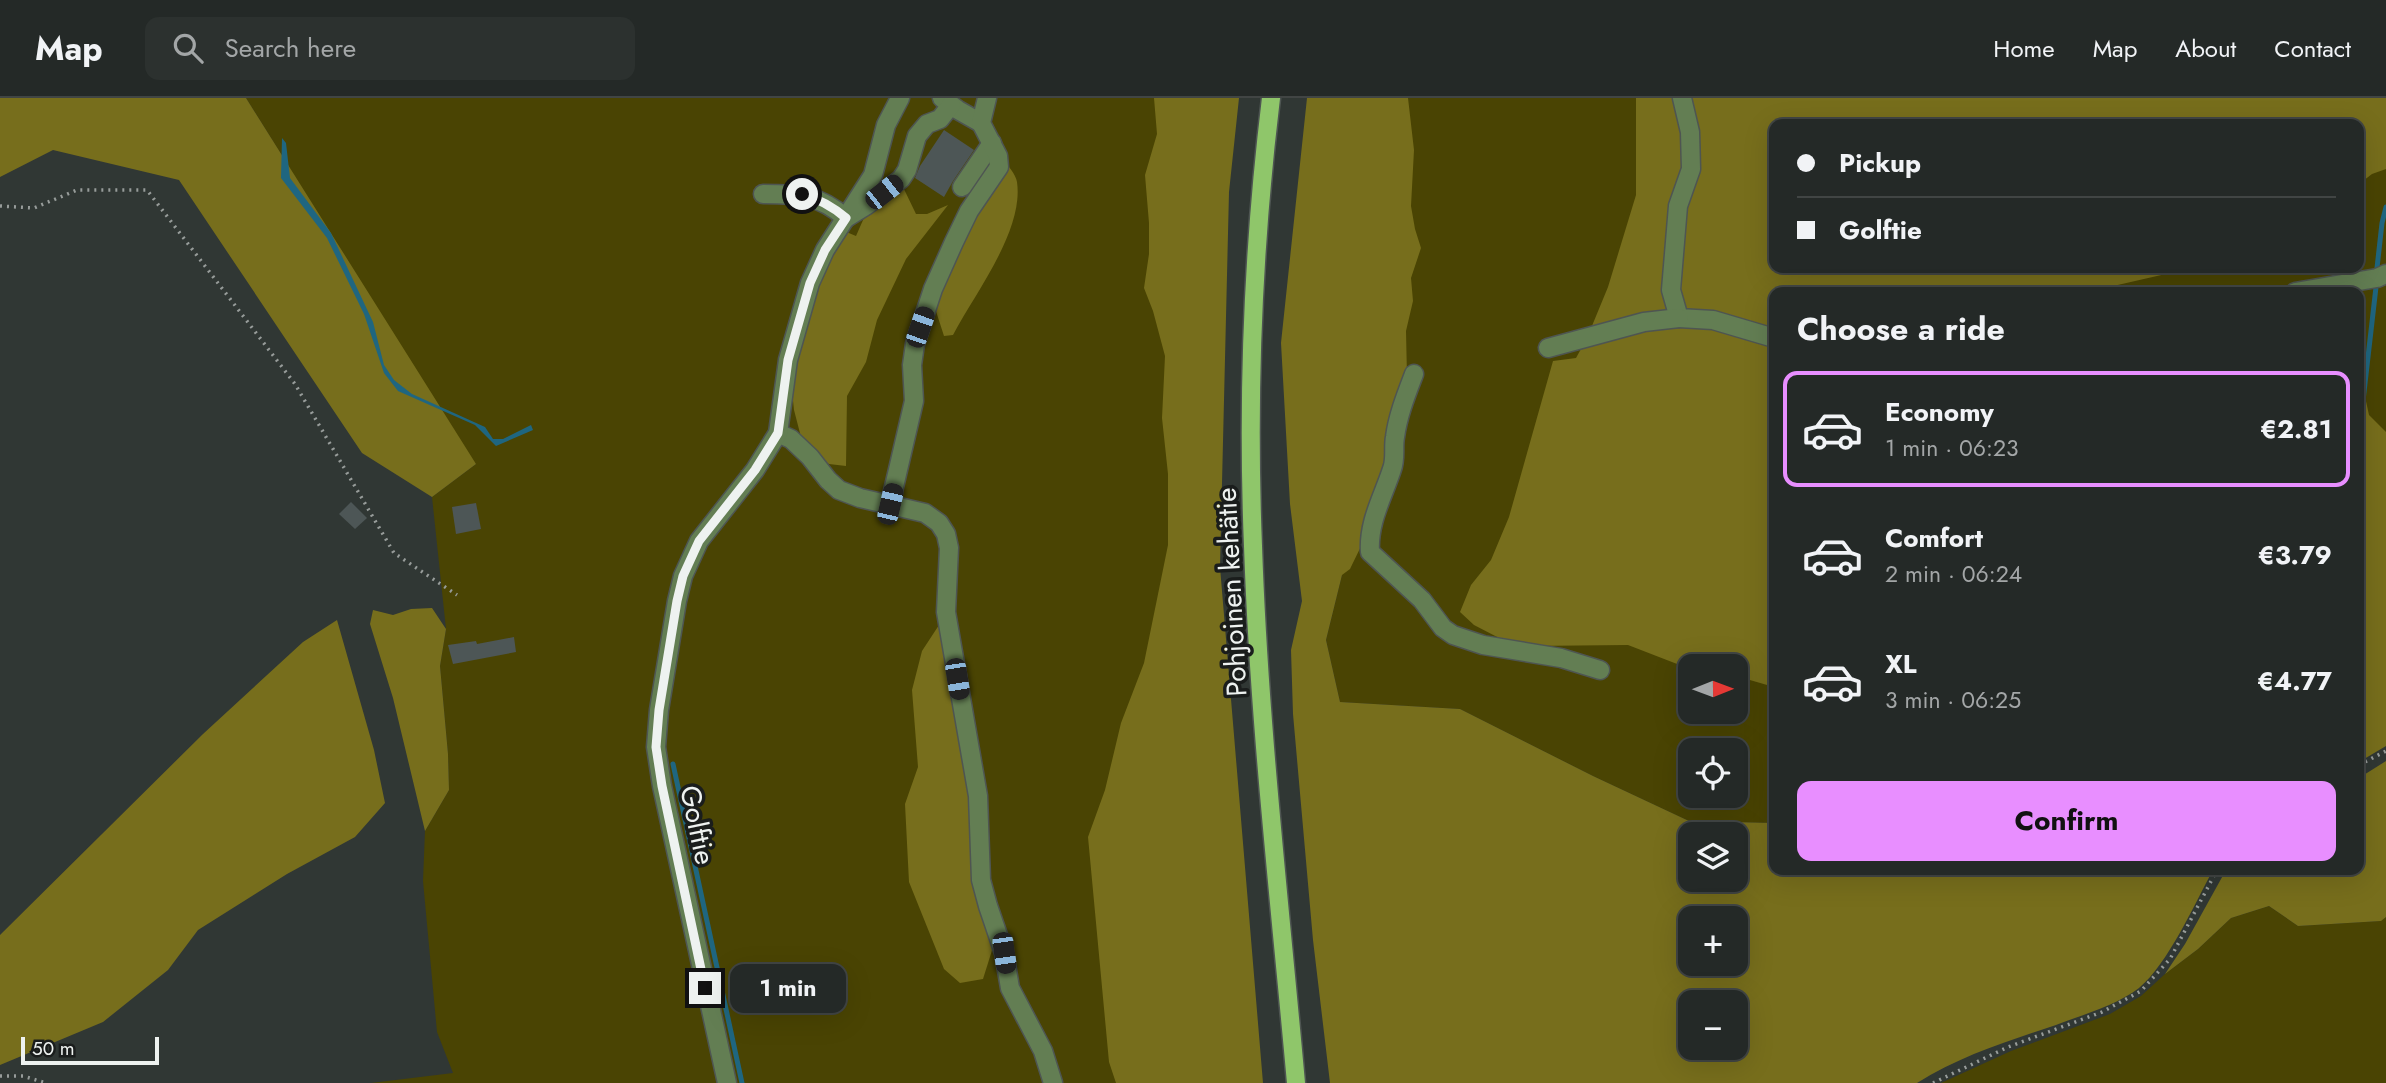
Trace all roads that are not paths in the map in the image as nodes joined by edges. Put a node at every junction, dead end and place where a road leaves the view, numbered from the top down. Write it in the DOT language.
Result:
graph roads {
  1 [pos="900,98"];
  2 [pos="986,98"];
  3 [pos="1270,98"];
  4 [pos="1682,98"];
  5 [pos="947,101"];
  6 [pos="981,123"];
  7 [pos="992,143"];
  8 [pos="962,187"];
  9 [pos="763,194"];
  10 [pos="846,218"];
  11 [pos="2386,274"];
  12 [pos="2324,287"];
  13 [pos="1679,318"];
  14 [pos="1769,337"];
  15 [pos="1548,348"];
  16 [pos="1414,374"];
  17 [pos="778,433"];
  18 [pos="890,504"];
  19 [pos="1600,670"];
  20 [pos="727,1083"];
  21 [pos="1053,1083"];
  22 [pos="1296,1083"];
  1 -- 10 [label="street"];
  2 -- 6 [label="street"];
  3 -- 22 [label="main road, Pohjoinen kehätie"];
  4 -- 13 [label="street"];
  5 -- 6 [label="street"];
  5 -- 10 [label="street"];
  6 -- 7 [label="street"];
  7 -- 8 [label="street"];
  7 -- 18 [label="street"];
  9 -- 10 [label="street"];
  10 -- 17 [label="street"];
  11 -- 12 [label="street"];
  13 -- 14 [label="street"];
  13 -- 15 [label="street"];
  16 -- 19 [label="street"];
  17 -- 18 [label="street"];
  17 -- 20 [label="street, Golftie"];
  18 -- 21 [label="street"];
}
